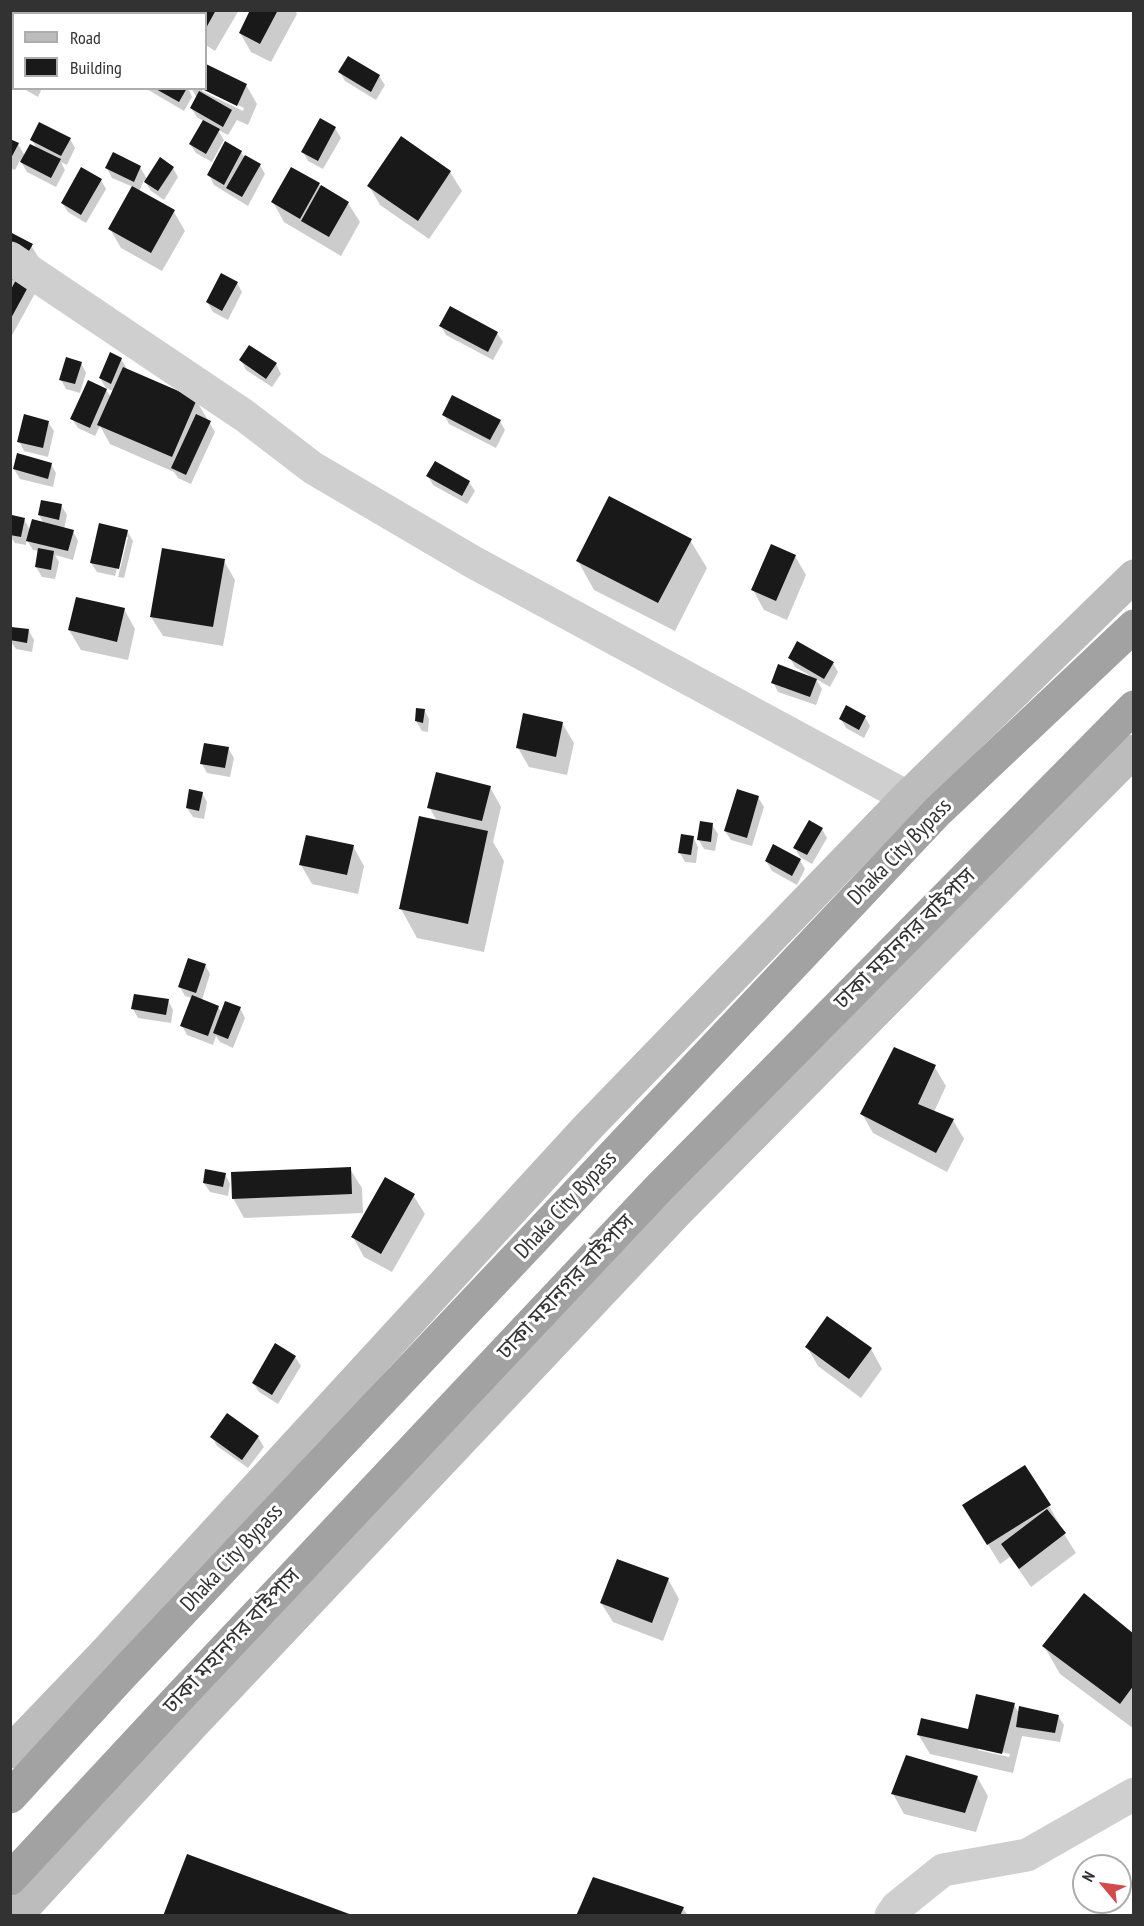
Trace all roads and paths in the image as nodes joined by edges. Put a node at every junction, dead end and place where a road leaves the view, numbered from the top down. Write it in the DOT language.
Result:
graph roads {
  1 [pos="10,258"];
  2 [pos="1134,576"];
  3 [pos="1134,626"];
  4 [pos="1134,707"];
  5 [pos="1134,752"];
  6 [pos="907,797"];
  7 [pos="10,1752"];
  8 [pos="1134,1794"];
  9 [pos="10,1797"];
  10 [pos="10,1879"];
  11 [pos="16,1916"];
  12 [pos="891,1916"];
  1 -- 6 [label="street"];
  2 -- 6 [label="main road"];
  3 -- 9 [label="highway, Dhaka City Bypass"];
  4 -- 10 [label="highway, ঢাকা মহানগর বাইপাস"];
  5 -- 11 [label="main road"];
  6 -- 7 [label="main road"];
  8 -- 12 [label="street"];
}
